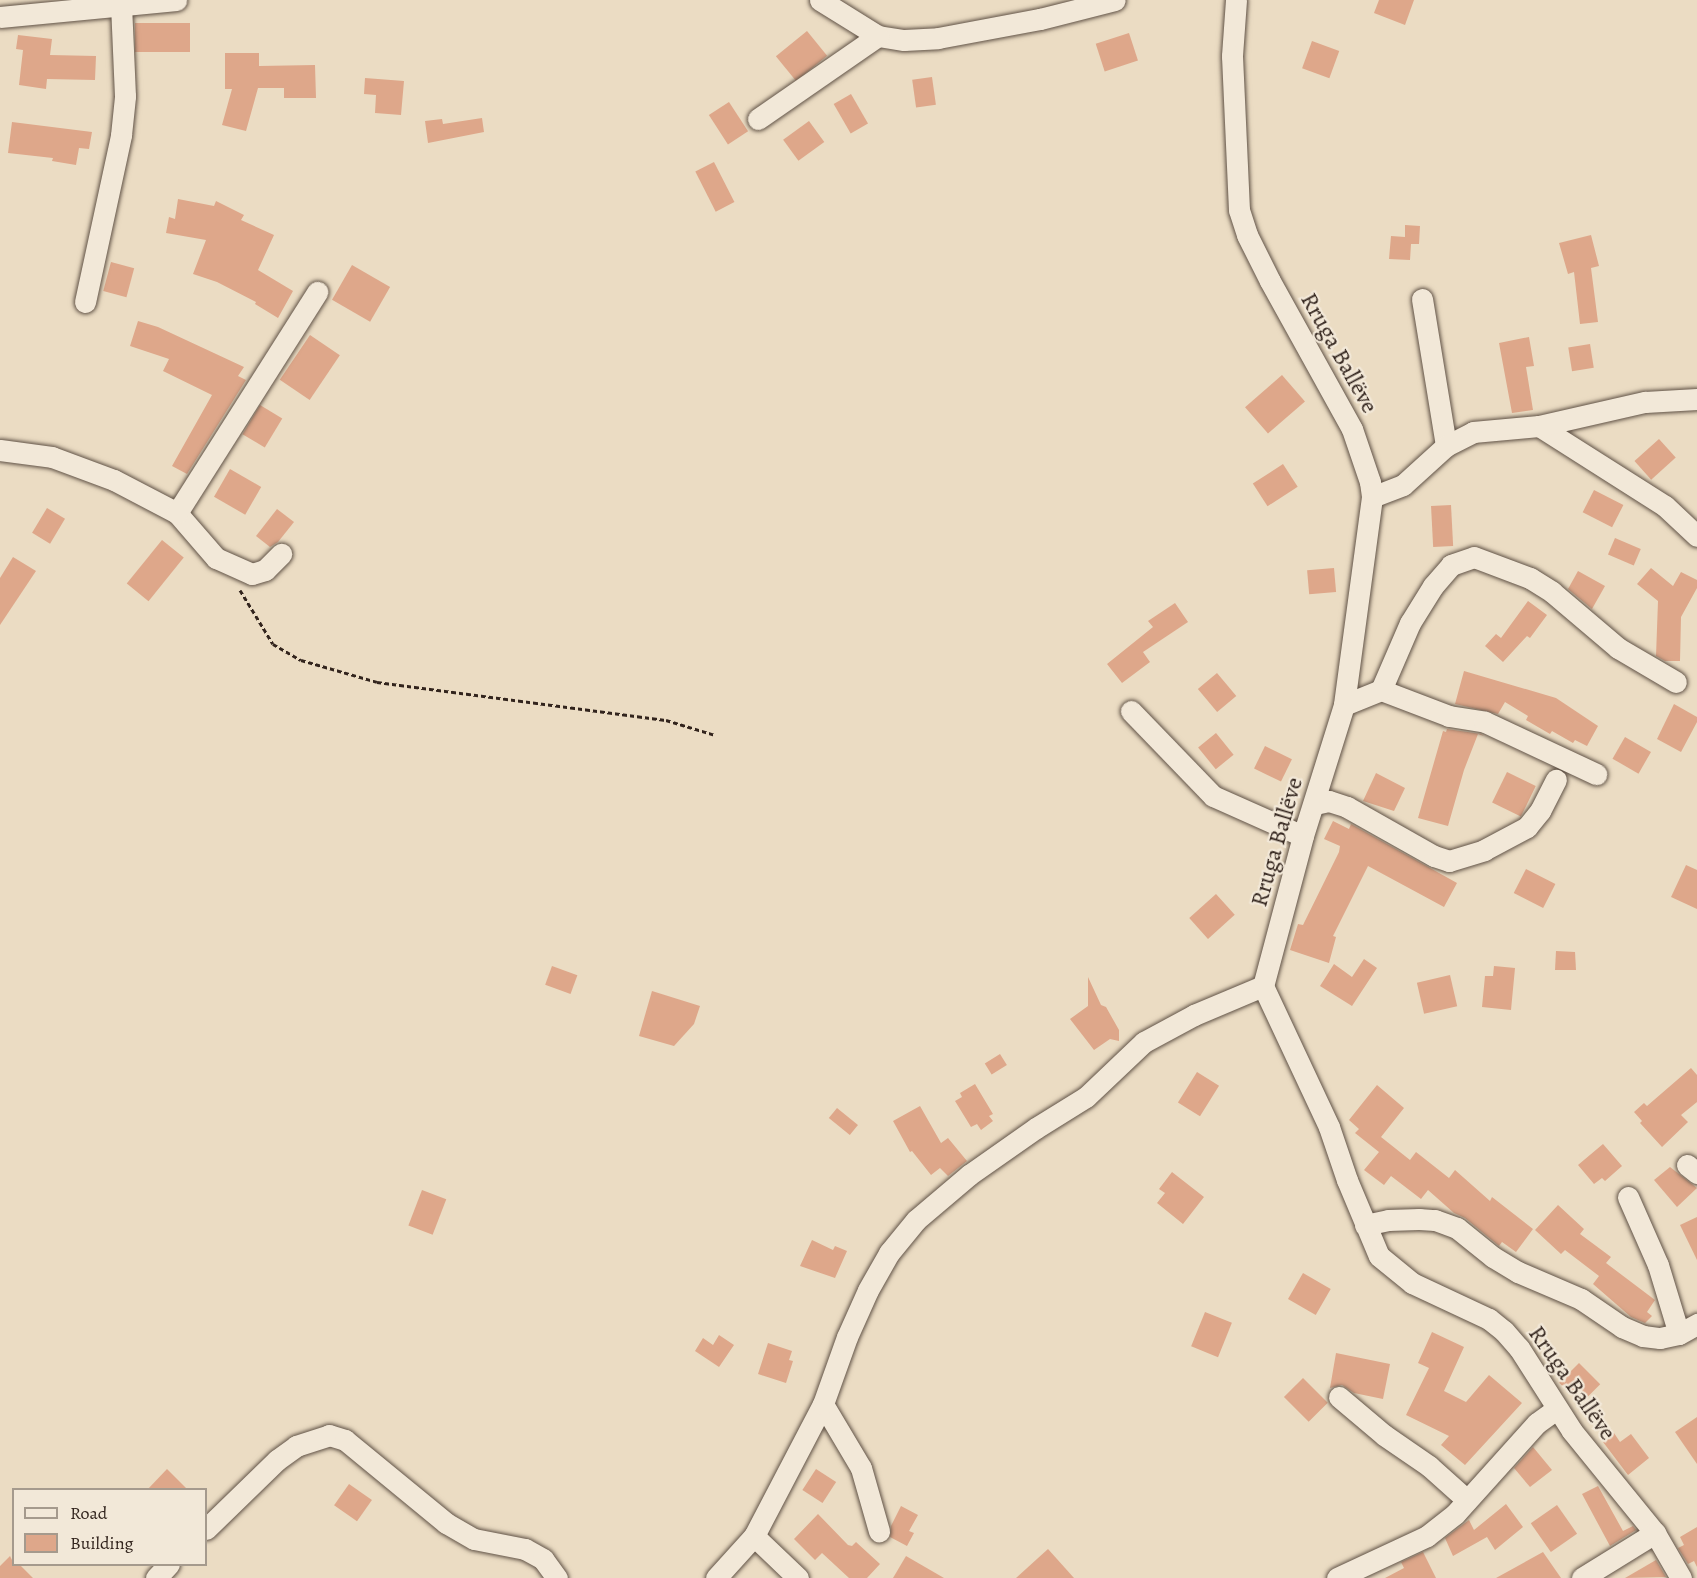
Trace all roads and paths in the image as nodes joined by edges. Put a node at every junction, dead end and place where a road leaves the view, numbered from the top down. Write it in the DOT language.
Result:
graph roads {
  1 [pos="176,0"];
  2 [pos="820,0"];
  3 [pos="1114,0"];
  4 [pos="1236,0"];
  5 [pos="121,6"];
  6 [pos="0,17"];
  7 [pos="878,36"];
  8 [pos="758,119"];
  9 [pos="317,292"];
  10 [pos="1422,299"];
  11 [pos="85,302"];
  12 [pos="1697,399"];
  13 [pos="1539,426"];
  14 [pos="1446,446"];
  15 [pos="0,450"];
  16 [pos="1372,497"];
  17 [pos="177,513"];
  18 [pos="1697,536"];
  19 [pos="281,554"];
  20 [pos="235,582"];
  21 [pos="1676,682"];
  22 [pos="1380,690"];
  23 [pos="1344,705"];
  24 [pos="1131,711"];
  25 [pos="715,735"];
  26 [pos="1596,774"];
  27 [pos="1556,780"];
  28 [pos="1314,804"];
  29 [pos="1303,836"];
  30 [pos="1263,986"];
  31 [pos="1628,1197"];
  32 [pos="1365,1225"];
  33 [pos="1688,1329"];
  34 [pos="1339,1397"];
  35 [pos="823,1404"];
  36 [pos="1556,1409"];
  37 [pos="1467,1500"];
  38 [pos="207,1528"];
  39 [pos="879,1531"];
  40 [pos="1656,1533"];
  41 [pos="754,1536"];
  42 [pos="167,1566"];
  43 [pos="156,1578"];
  44 [pos="558,1578"];
  45 [pos="716,1578"];
  46 [pos="798,1578"];
  47 [pos="1337,1578"];
  48 [pos="1582,1578"];
  49 [pos="1681,1578"];
  1 -- 5 [label="street"];
  2 -- 7 [label="street"];
  3 -- 7 [label="street"];
  4 -- 16 [label="street, Rruga Ballëve"];
  5 -- 6 [label="street"];
  5 -- 11 [label="street"];
  7 -- 8 [label="street"];
  9 -- 17 [label="street"];
  10 -- 14 [label="street"];
  12 -- 13 [label="street"];
  13 -- 14 [label="street"];
  13 -- 18 [label="street"];
  14 -- 16 [label="street"];
  15 -- 17 [label="street"];
  16 -- 23 [label="street, Rruga Ballëve"];
  17 -- 19 [label="street"];
  20 -- 25 [label="path"];
  21 -- 22 [label="street"];
  22 -- 23 [label="street"];
  22 -- 26 [label="street"];
  23 -- 28 [label="street, Rruga Ballëve"];
  24 -- 29 [label="street"];
  27 -- 28 [label="street"];
  28 -- 29 [label="street, Rruga Ballëve"];
  29 -- 30 [label="street, Rruga Ballëve"];
  30 -- 32 [label="street, Rruga Ballëve"];
  30 -- 35 [label="street"];
  31 -- 33 [label="street"];
  32 -- 33 [label="street"];
  32 -- 36 [label="street, Rruga Ballëve"];
  34 -- 37 [label="street"];
  35 -- 39 [label="street"];
  35 -- 41 [label="street"];
  36 -- 37 [label="street"];
  36 -- 40 [label="street, Rruga Ballëve"];
  37 -- 47 [label="street"];
  38 -- 44 [label="street"];
  40 -- 48 [label="street"];
  40 -- 49 [label="street, Rruga Ballëve"];
  41 -- 45 [label="street"];
  41 -- 46 [label="street"];
  42 -- 43 [label="street"];
}
